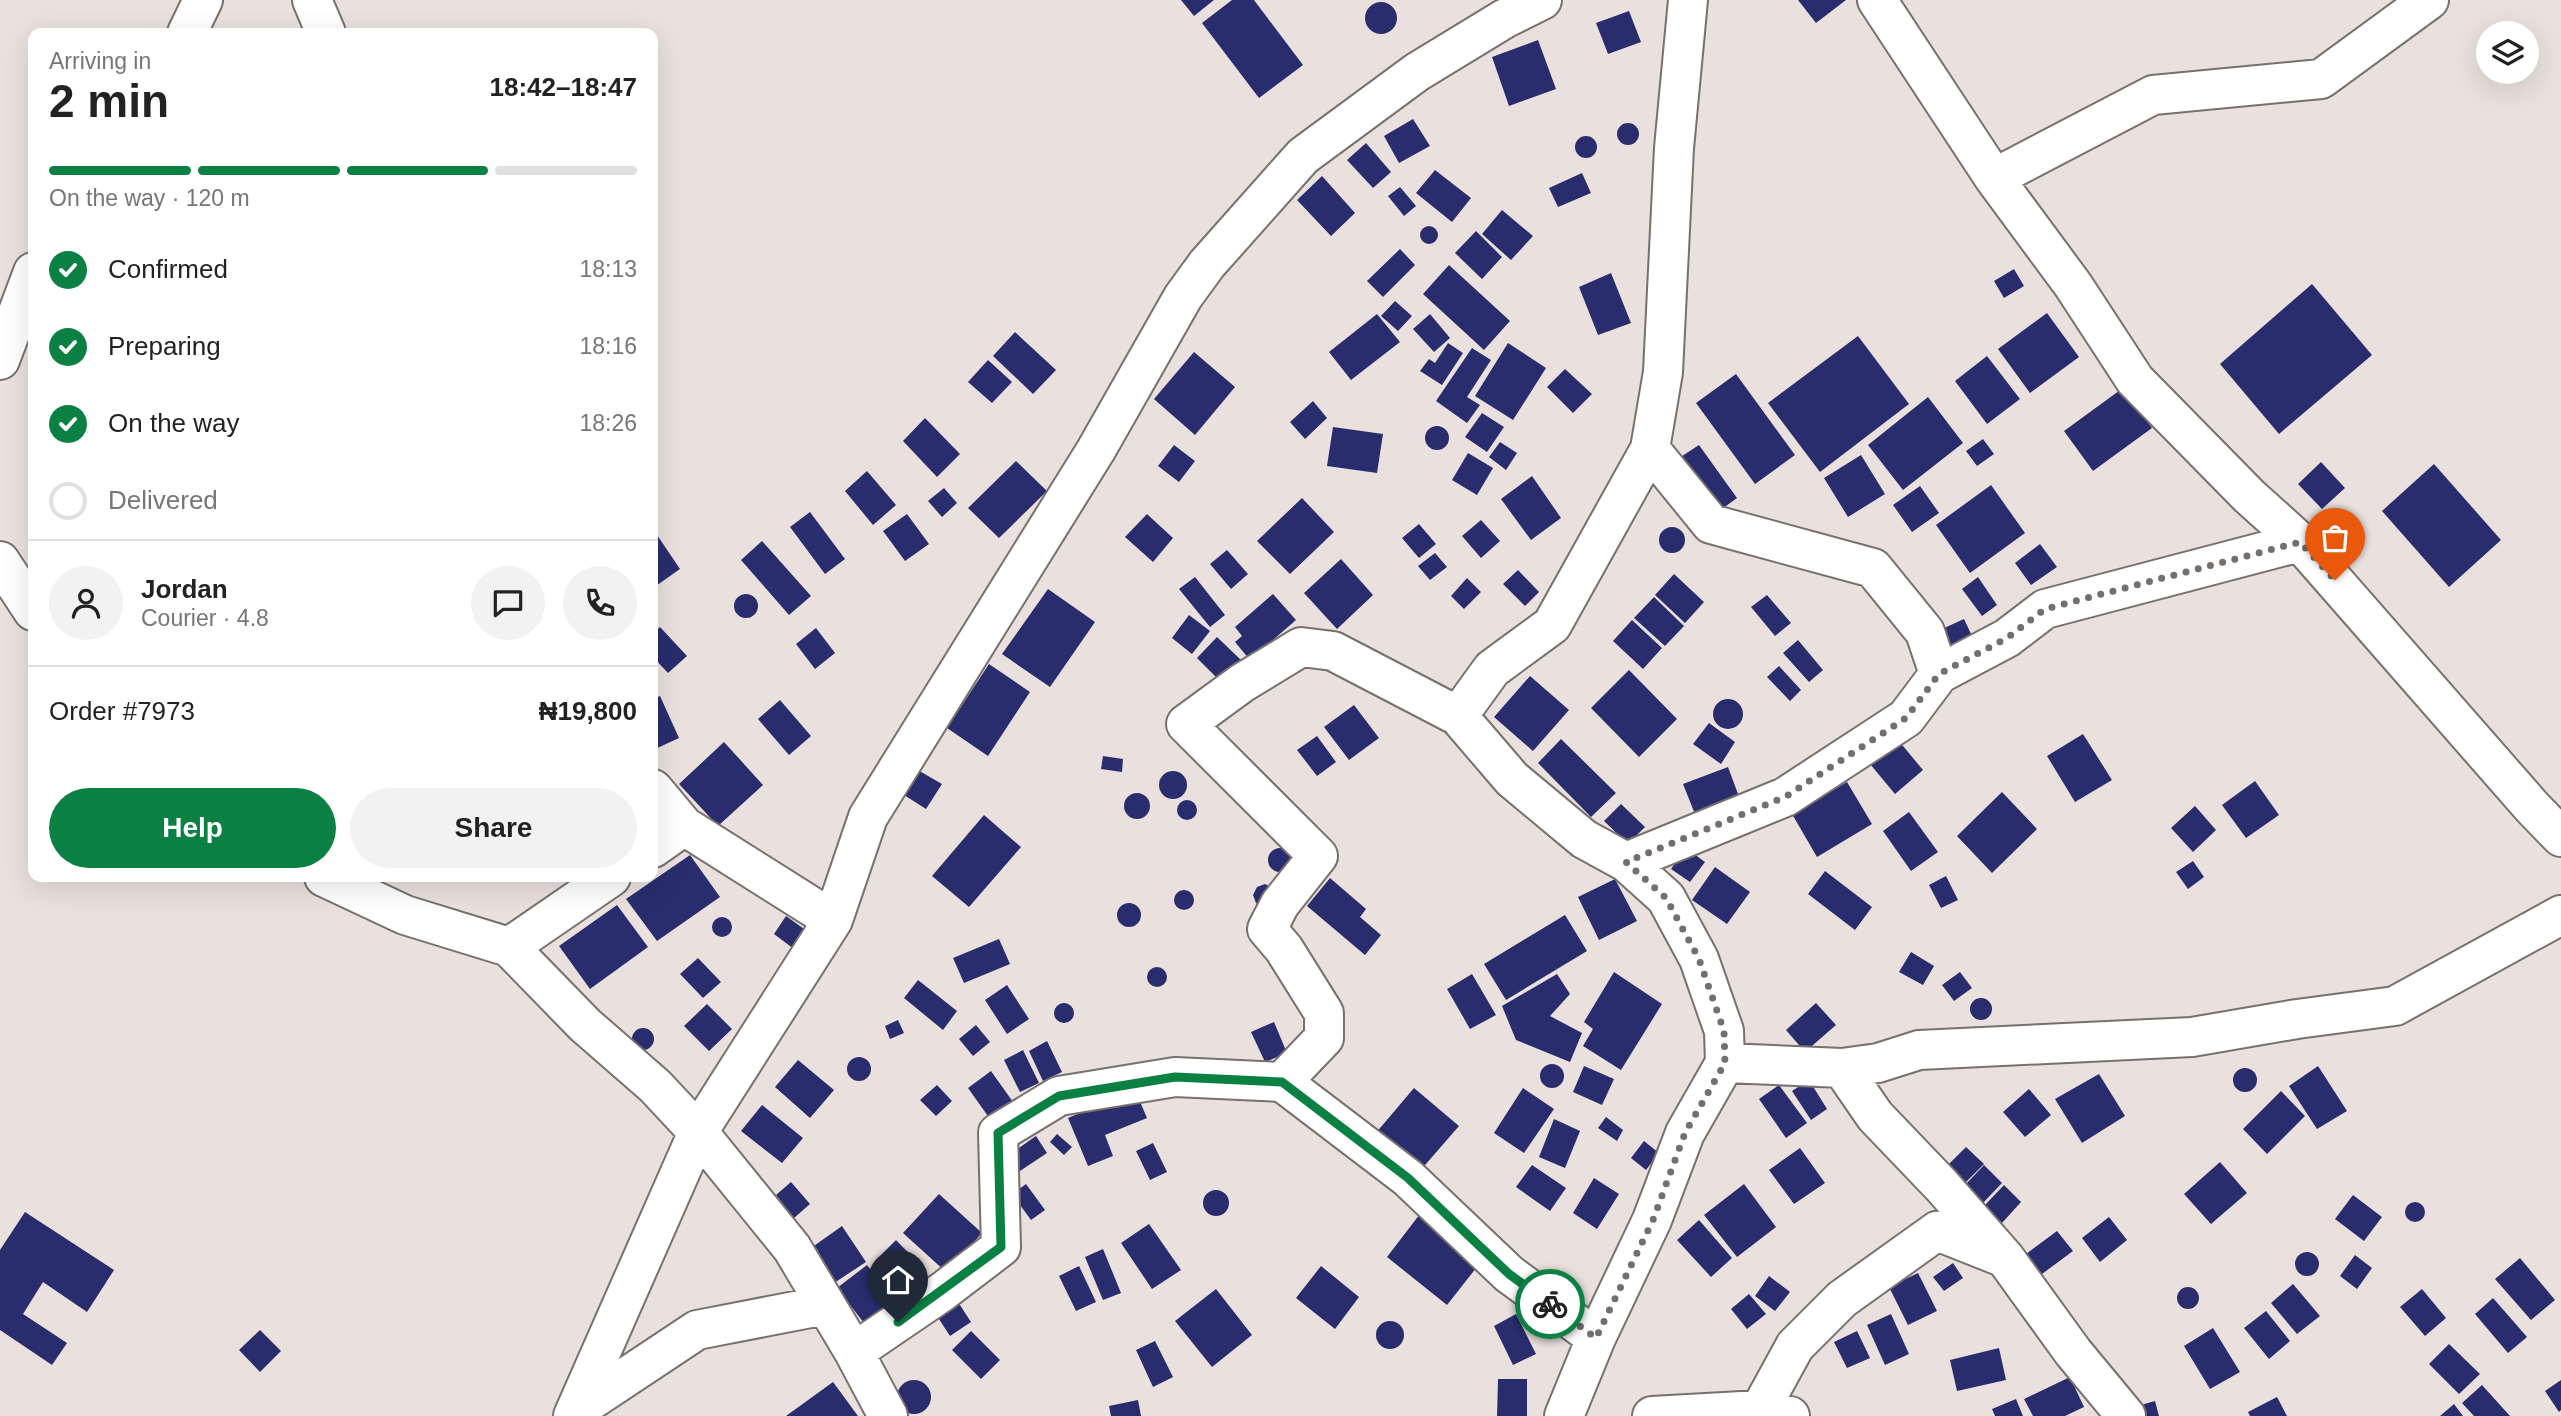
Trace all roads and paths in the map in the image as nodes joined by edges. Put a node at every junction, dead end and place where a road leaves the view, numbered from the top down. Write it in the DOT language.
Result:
graph roads {
  1 [pos="203,0"];
  2 [pos="312,0"];
  3 [pos="1542,0"];
  4 [pos="1688,0"];
  5 [pos="1877,0"];
  6 [pos="2429,0"];
  7 [pos="189,28"];
  8 [pos="324,28"];
  9 [pos="1994,177"];
  10 [pos="28,285"];
  11 [pos="0,360"];
  12 [pos="1650,449"];
  13 [pos="2300,542"];
  14 [pos="0,561"];
  15 [pos="28,603"];
  16 [pos="1939,674"];
  17 [pos="1458,716"];
  18 [pos="658,795"];
  19 [pos="684,826"];
  20 [pos="2561,837"];
  21 [pos="658,844"];
  22 [pos="1626,862"];
  23 [pos="335,882"];
  24 [pos="604,882"];
  25 [pos="2561,915"];
  26 [pos="833,920"];
  27 [pos="509,947"];
  28 [pos="1725,1063"];
  29 [pos="1842,1068"];
  30 [pos="1282,1082"];
  31 [pos="698,1132"];
  32 [pos="2005,1258"];
  33 [pos="826,1305"];
  34 [pos="1596,1338"];
  35 [pos="854,1352"];
  36 [pos="1775,1413"];
  37 [pos="572,1414"];
  38 [pos="888,1416"];
  39 [pos="1564,1416"];
  40 [pos="1652,1416"];
  41 [pos="2126,1416"];
  1 -- 7 [label="street"];
  2 -- 8 [label="street"];
  3 -- 26 [label="street"];
  4 -- 12 [label="street"];
  5 -- 9 [label="street"];
  6 -- 9 [label="street"];
  9 -- 13 [label="street"];
  10 -- 11 [label="street"];
  12 -- 16 [label="street"];
  12 -- 17 [label="street"];
  13 -- 16 [label="street"];
  13 -- 20 [label="street"];
  14 -- 15 [label="street"];
  16 -- 22 [label="street"];
  17 -- 22 [label="street"];
  17 -- 30 [label="street"];
  18 -- 19 [label="street"];
  19 -- 21 [label="street"];
  19 -- 26 [label="street"];
  22 -- 28 [label="street"];
  23 -- 27 [label="street"];
  24 -- 27 [label="street"];
  25 -- 29 [label="street"];
  26 -- 31 [label="street"];
  27 -- 31 [label="street"];
  28 -- 29 [label="street"];
  28 -- 34 [label="street"];
  29 -- 32 [label="street"];
  30 -- 34 [label="street"];
  30 -- 35 [label="street"];
  31 -- 33 [label="street"];
  31 -- 37 [label="street"];
  32 -- 36 [label="street"];
  32 -- 41 [label="street"];
  33 -- 35 [label="street"];
  33 -- 37 [label="street"];
  34 -- 39 [label="street"];
  35 -- 38 [label="street"];
  36 -- 40 [label="street"];
}
